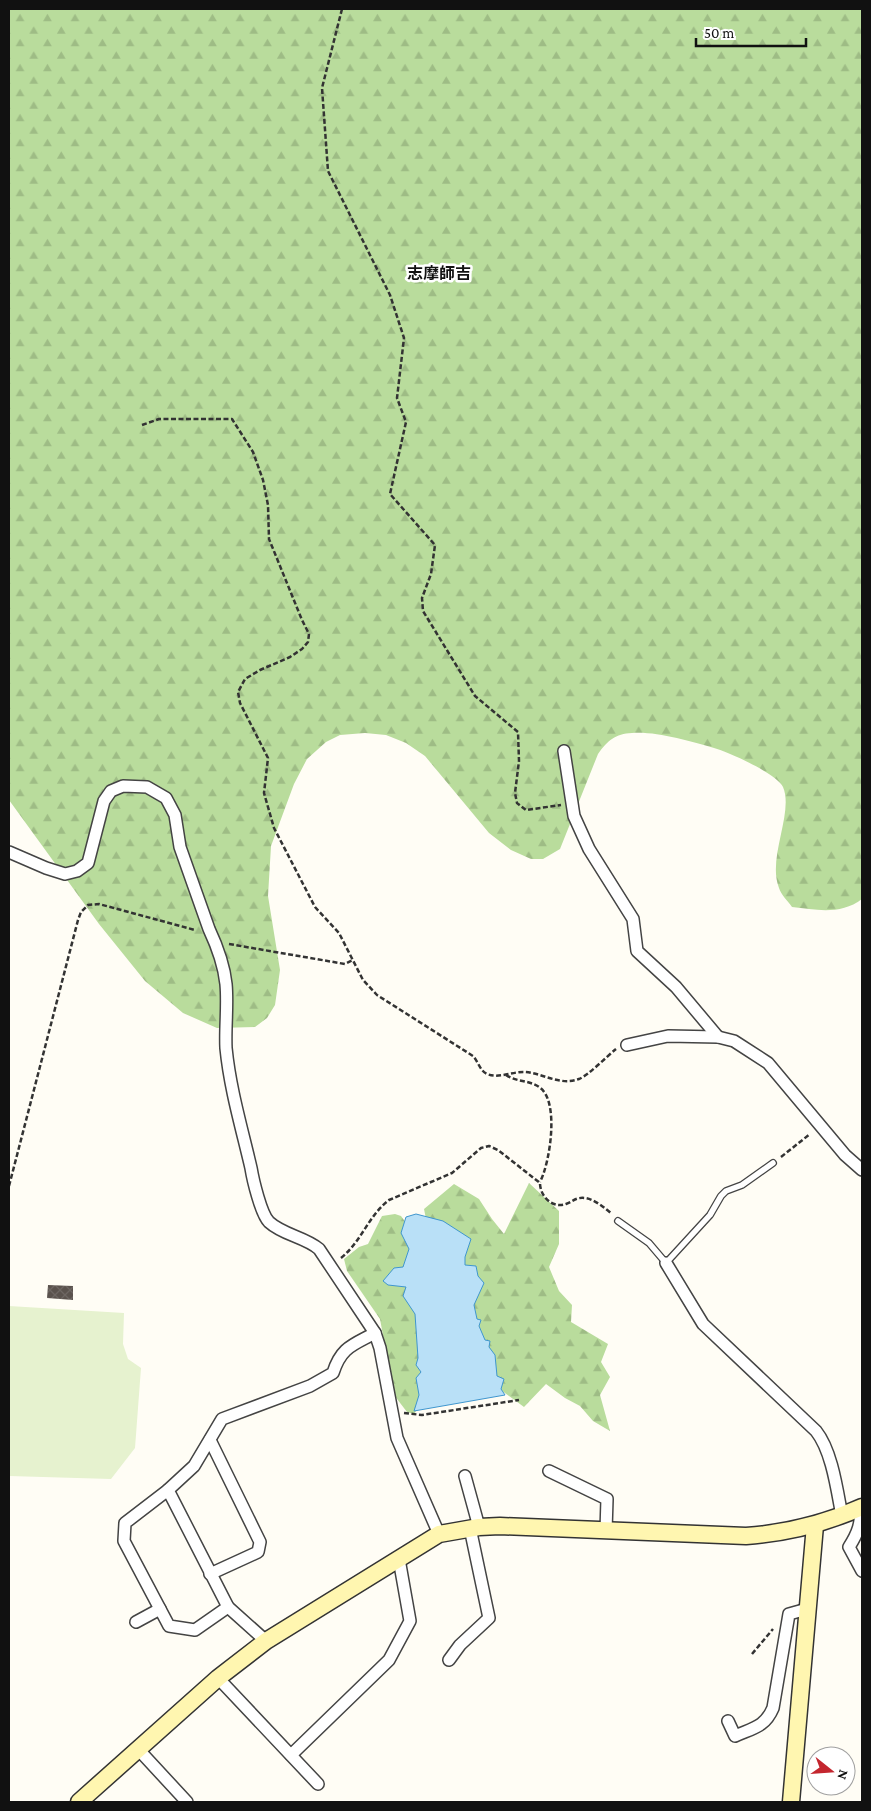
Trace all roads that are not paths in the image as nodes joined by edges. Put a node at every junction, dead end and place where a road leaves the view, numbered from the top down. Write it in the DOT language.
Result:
graph roads {
  1 [pos="564,751"];
  2 [pos="9,852"];
  3 [pos="718,1037"];
  4 [pos="627,1044"];
  5 [pos="773,1162"];
  6 [pos="862,1170"];
  7 [pos="618,1221"];
  8 [pos="666,1263"];
  9 [pos="375,1333"];
  10 [pos="210,1440"];
  11 [pos="549,1471"];
  12 [pos="465,1476"];
  13 [pos="168,1490"];
  14 [pos="862,1507"];
  15 [pos="842,1516"];
  16 [pos="815,1525"];
  17 [pos="475,1527"];
  18 [pos="606,1531"];
  19 [pos="439,1534"];
  20 [pos="399,1559"];
  21 [pos="862,1571"];
  22 [pos="210,1574"];
  23 [pos="228,1607"];
  24 [pos="160,1609"];
  25 [pos="807,1609"];
  26 [pos="136,1622"];
  27 [pos="266,1641"];
  28 [pos="449,1660"];
  29 [pos="218,1678"];
  30 [pos="728,1721"];
  31 [pos="138,1749"];
  32 [pos="291,1755"];
  33 [pos="318,1784"];
  34 [pos="79,1802"];
  35 [pos="187,1802"];
  36 [pos="791,1802"];
  1 -- 3 [label="street"];
  2 -- 9 [label="street"];
  3 -- 4 [label="street"];
  3 -- 6 [label="street"];
  5 -- 8 [label="lane"];
  7 -- 8 [label="lane"];
  8 -- 15 [label="street"];
  9 -- 10 [label="street"];
  9 -- 19 [label="street"];
  10 -- 13 [label="street"];
  10 -- 22 [label="street"];
  11 -- 18 [label="street"];
  12 -- 17 [label="street"];
  13 -- 22 [label="street"];
  13 -- 24 [label="street"];
  14 -- 15 [label="street"];
  14 -- 21 [label="street"];
  15 -- 16 [label="street"];
  16 -- 18 [label="street"];
  16 -- 25 [label="street"];
  17 -- 18 [label="street"];
  17 -- 19 [label="street"];
  17 -- 28 [label="street"];
  19 -- 20 [label="street"];
  20 -- 27 [label="street"];
  20 -- 32 [label="street"];
  22 -- 23 [label="street"];
  23 -- 24 [label="street"];
  23 -- 27 [label="street"];
  24 -- 26 [label="street"];
  25 -- 30 [label="street"];
  25 -- 36 [label="street"];
  27 -- 29 [label="street"];
  29 -- 31 [label="street"];
  29 -- 32 [label="street"];
  31 -- 34 [label="street"];
  31 -- 35 [label="street"];
  32 -- 33 [label="street"];
}
